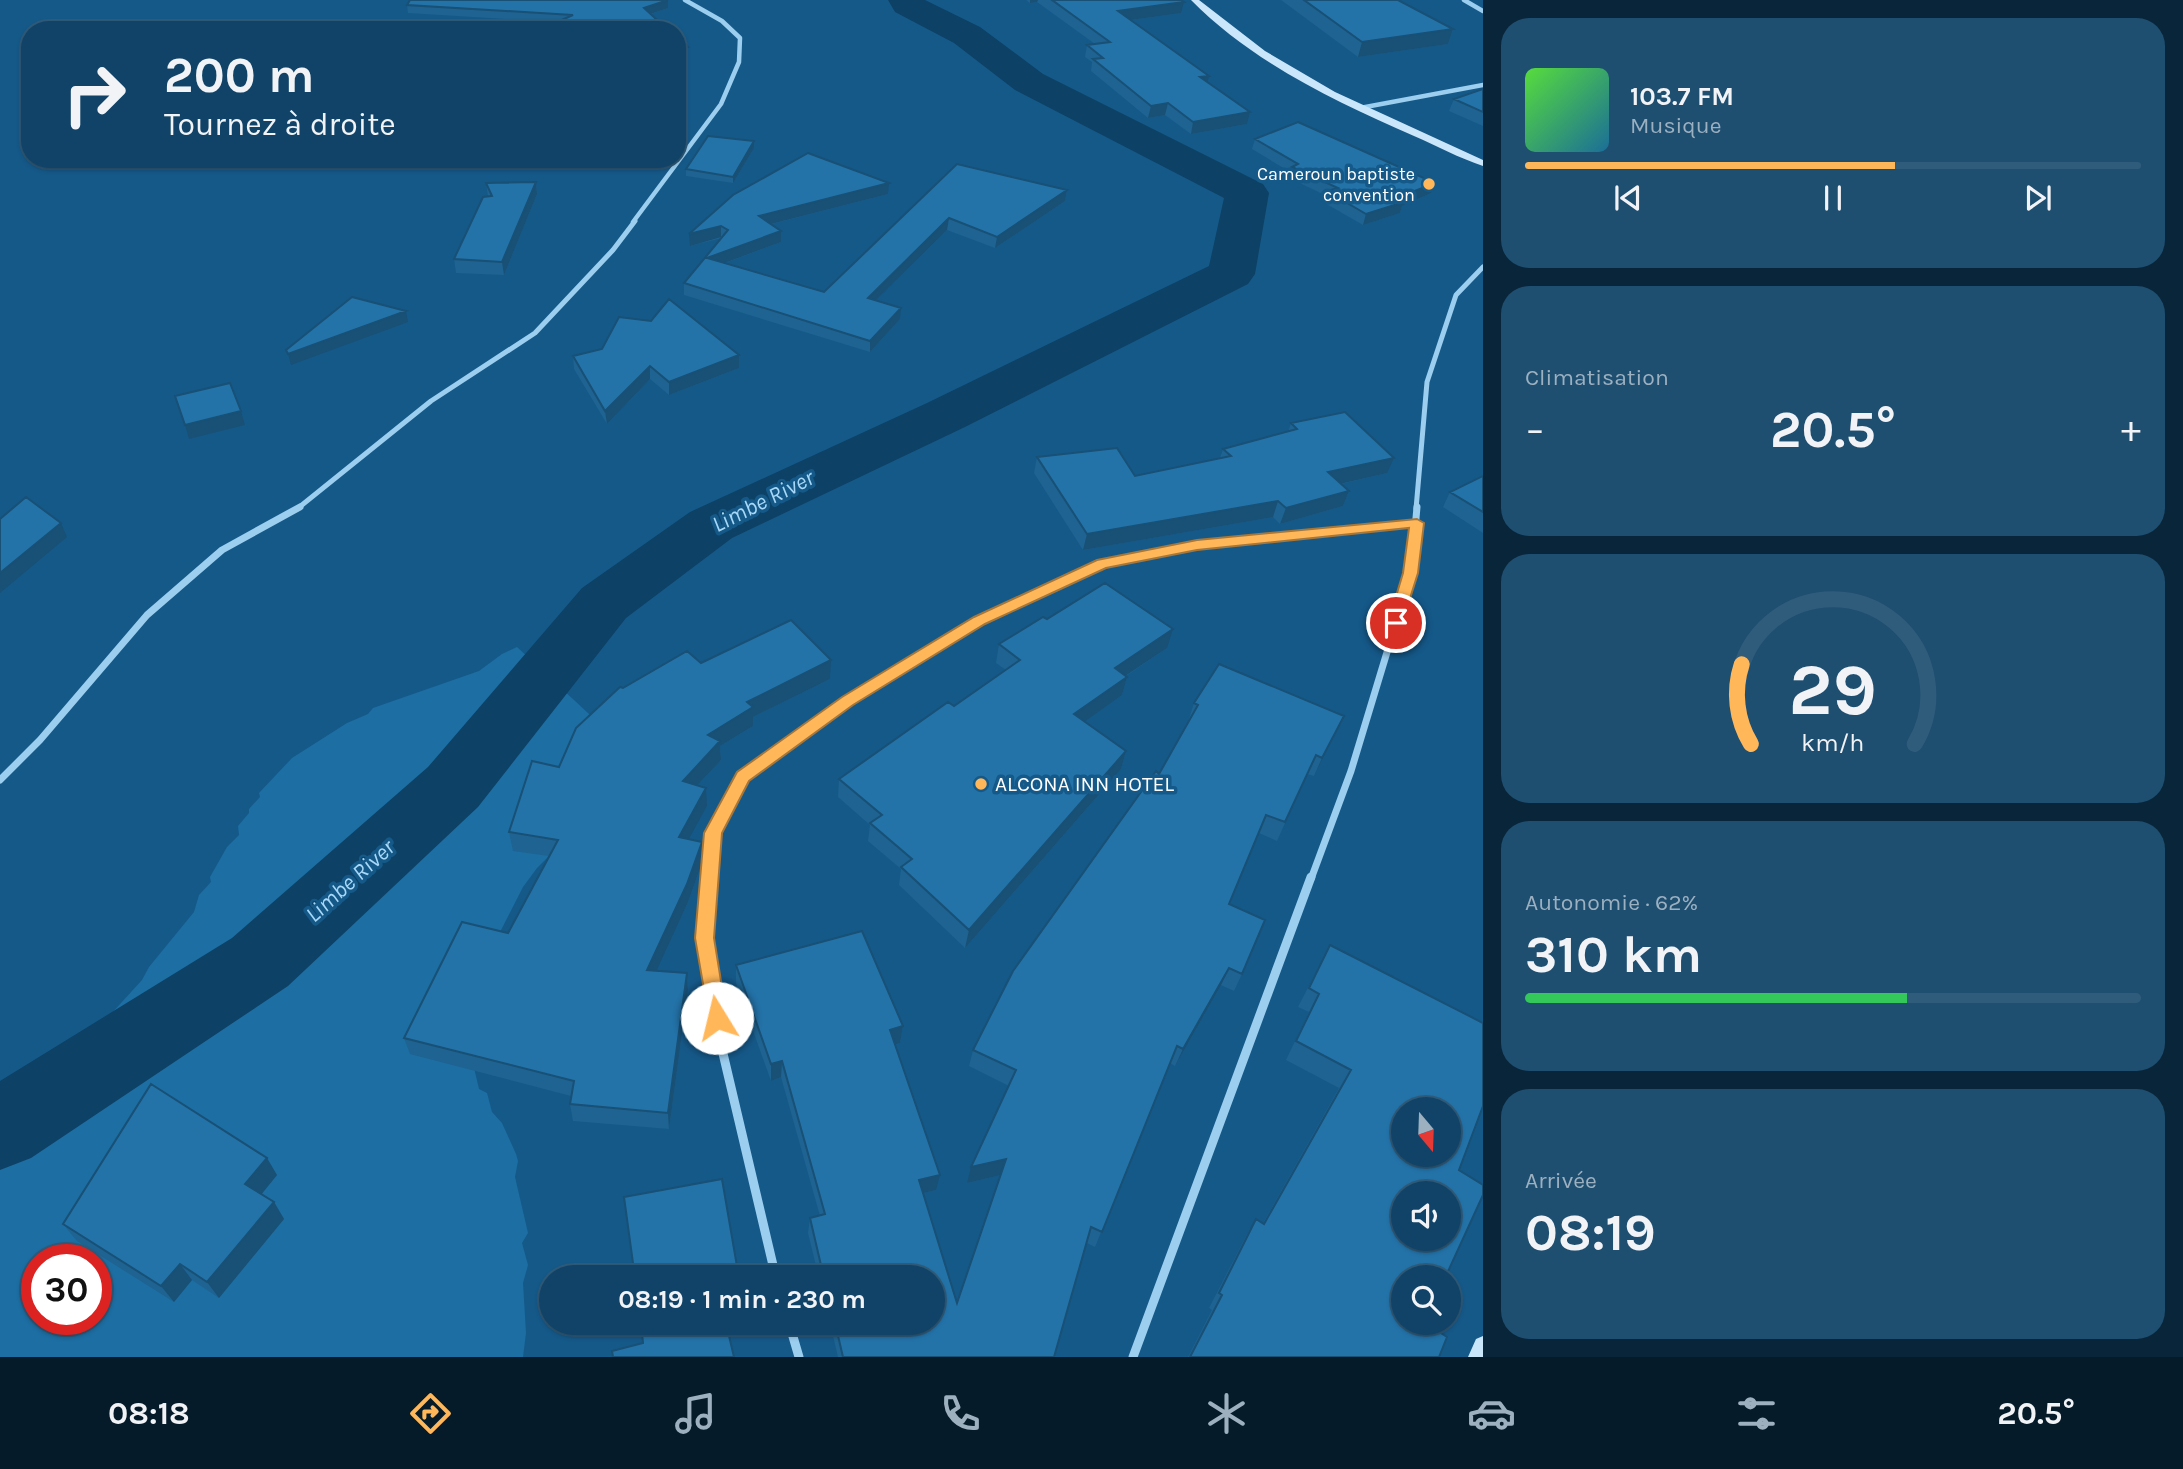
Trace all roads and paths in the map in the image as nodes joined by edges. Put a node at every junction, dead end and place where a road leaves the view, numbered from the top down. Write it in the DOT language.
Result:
graph roads {
  1 [pos="685,0"];
  2 [pos="1195,0"];
  3 [pos="1464,0"];
  4 [pos="1483,11"];
  5 [pos="1483,84"];
  6 [pos="1357,109"];
  7 [pos="686,151"];
  8 [pos="1483,163"];
  9 [pos="674,168"];
  10 [pos="1483,267"];
  11 [pos="1417,523"];
  12 [pos="0,780"];
  13 [pos="773,1265"];
  14 [pos="793,1335"];
  15 [pos="1483,1346"];
  16 [pos="799,1357"];
  17 [pos="1133,1357"];
  18 [pos="1478,1357"];
  1 -- 7 [label="street"];
  2 -- 6 [label="street"];
  3 -- 4 [label="street"];
  5 -- 6 [label="street"];
  6 -- 8 [label="street"];
  9 -- 12 [label="street"];
  10 -- 11 [label="street"];
  11 -- 13 [label="street"];
  11 -- 17 [label="street"];
  14 -- 16 [label="street"];
  15 -- 18 [label="street"];
}
